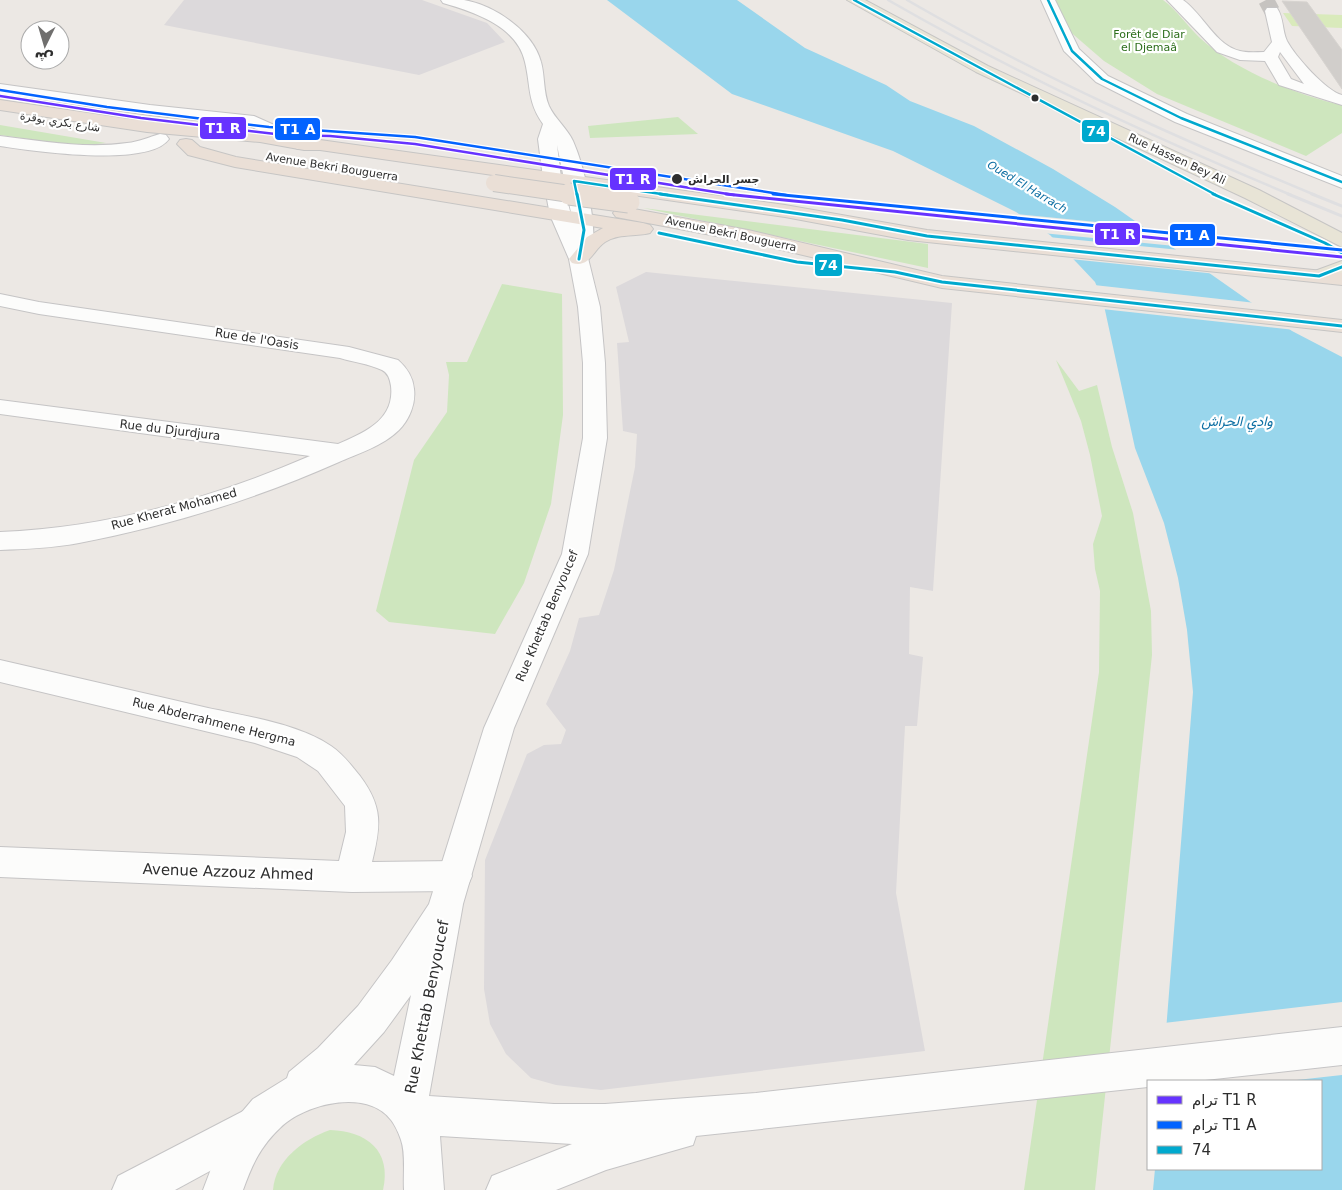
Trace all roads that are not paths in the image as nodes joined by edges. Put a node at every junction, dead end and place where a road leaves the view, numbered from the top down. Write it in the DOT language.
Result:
graph roads {
  1 [pos="448,0"];
  2 [pos="854,0"];
  3 [pos="1048,0"];
  4 [pos="1174,0"];
  5 [pos="1272,11"];
  6 [pos="1280,43"];
  7 [pos="1270,57"];
  8 [pos="982,69"];
  9 [pos="0,89"];
  10 [pos="1336,98"];
  11 [pos="0,105"];
  12 [pos="0,112"];
  13 [pos="552,124"];
  14 [pos="125,128"];
  15 [pos="0,141"];
  16 [pos="153,142"];
  17 [pos="186,144"];
  18 [pos="304,145"];
  19 [pos="552,178"];
  20 [pos="1342,182"];
  21 [pos="574,184"];
  22 [pos="492,188"];
  23 [pos="626,207"];
  24 [pos="560,215"];
  25 [pos="583,219"];
  26 [pos="643,229"];
  27 [pos="927,236"];
  28 [pos="1342,241"];
  29 [pos="1342,254"];
  30 [pos="579,258"];
  31 [pos="1342,266"];
  32 [pos="895,272"];
  33 [pos="1319,276"];
  34 [pos="1342,280"];
  35 [pos="0,300"];
  36 [pos="1342,326"];
  37 [pos="0,407"];
  38 [pos="341,452"];
  39 [pos="0,541"];
  40 [pos="0,671"];
  41 [pos="0,862"];
  42 [pos="352,877"];
  43 [pos="451,890"];
  44 [pos="1342,1046"];
  45 [pos="292,1095"];
  46 [pos="409,1111"];
  47 [pos="756,1112"];
  48 [pos="254,1124"];
  49 [pos="132,1190"];
  50 [pos="223,1190"];
  51 [pos="424,1190"];
  52 [pos="506,1190"];
  1 -- 13 [label="main road, Rue Khettab Benyoucef"];
  2 -- 8 [label="main road, Rue Hassen Bey Ali"];
  3 -- 20 [label="main road"];
  4 -- 7 [label="main road"];
  5 -- 6 [label="main road"];
  6 -- 7 [label="main road"];
  6 -- 10 [label="main road"];
  7 -- 10 [label="main road"];
  8 -- 28 [label="main road, Rue Hassen Bey Ali"];
  8 -- 29 [label="main road, Rue Hassen Bey Ali"];
  9 -- 18 [label="main road"];
  11 -- 14 [label="highway, شارع بكري بوقرة"];
  12 -- 14 [label="highway, شارع بكري بوقرة"];
  13 -- 19 [label="main road, Rue Khettab Benyoucef"];
  13 -- 21 [label="main road, Rue Khettab Benyoucef"];
  14 -- 16 [label="highway, Avenue Bekri Bouguerra"];
  14 -- 18 [label="highway"];
  14 -- 22 [label="highway, شارع بكري بوقرة"];
  15 -- 16 [label="main road"];
  16 -- 17 [label="highway, Avenue Bekri Bouguerra"];
  17 -- 22 [label="highway, Avenue Bekri Bouguerra"];
  17 -- 24 [label="highway"];
  18 -- 19 [label="highway"];
  19 -- 21 [label="highway"];
  19 -- 24 [label="main road, Rue Khettab Benyoucef"];
  21 -- 24 [label="highway"];
  21 -- 25 [label="main road, Rue Khettab Benyoucef"];
  21 -- 27 [label="highway"];
  22 -- 23 [label="highway, Avenue Bekri Bouguerra"];
  23 -- 27 [label="highway, Avenue Bekri Bouguerra"];
  23 -- 32 [label="highway, Avenue Bekri Bouguerra"];
  24 -- 25 [label="highway"];
  24 -- 30 [label="main road, Rue Khettab Benyoucef"];
  25 -- 26 [label="highway"];
  25 -- 30 [label="main road, Rue Khettab Benyoucef"];
  26 -- 30 [label="highway"];
  26 -- 32 [label="highway"];
  27 -- 33 [label="highway, Avenue Bekri Bouguerra"];
  30 -- 43 [label="main road, Rue Khettab Benyoucef"];
  31 -- 33 [label="main road"];
  32 -- 36 [label="highway, Avenue Bekri Bouguerra"];
  33 -- 34 [label="highway, Avenue Bekri Bouguerra"];
  35 -- 38 [label="main road, Rue de l'Oasis"];
  37 -- 38 [label="main road, Rue du Djurdjura"];
  38 -- 39 [label="main road, Rue Kherat Mohamed"];
  40 -- 42 [label="main road, Rue Abderrahmene Hergma"];
  41 -- 42 [label="main road, Avenue Azzouz Ahmed"];
  42 -- 43 [label="main road, Avenue Azzouz Ahmed"];
  43 -- 45 [label="main road, Rue Khettab Benyoucef"];
  43 -- 46 [label="main road, Rue Khettab Benyoucef"];
  44 -- 47 [label="main road"];
  45 -- 46 [label="main road"];
  45 -- 48 [label="main road"];
  46 -- 47 [label="main road"];
  46 -- 51 [label="main road"];
  47 -- 52 [label="main road"];
  48 -- 49 [label="main road"];
  48 -- 50 [label="main road"];
}
